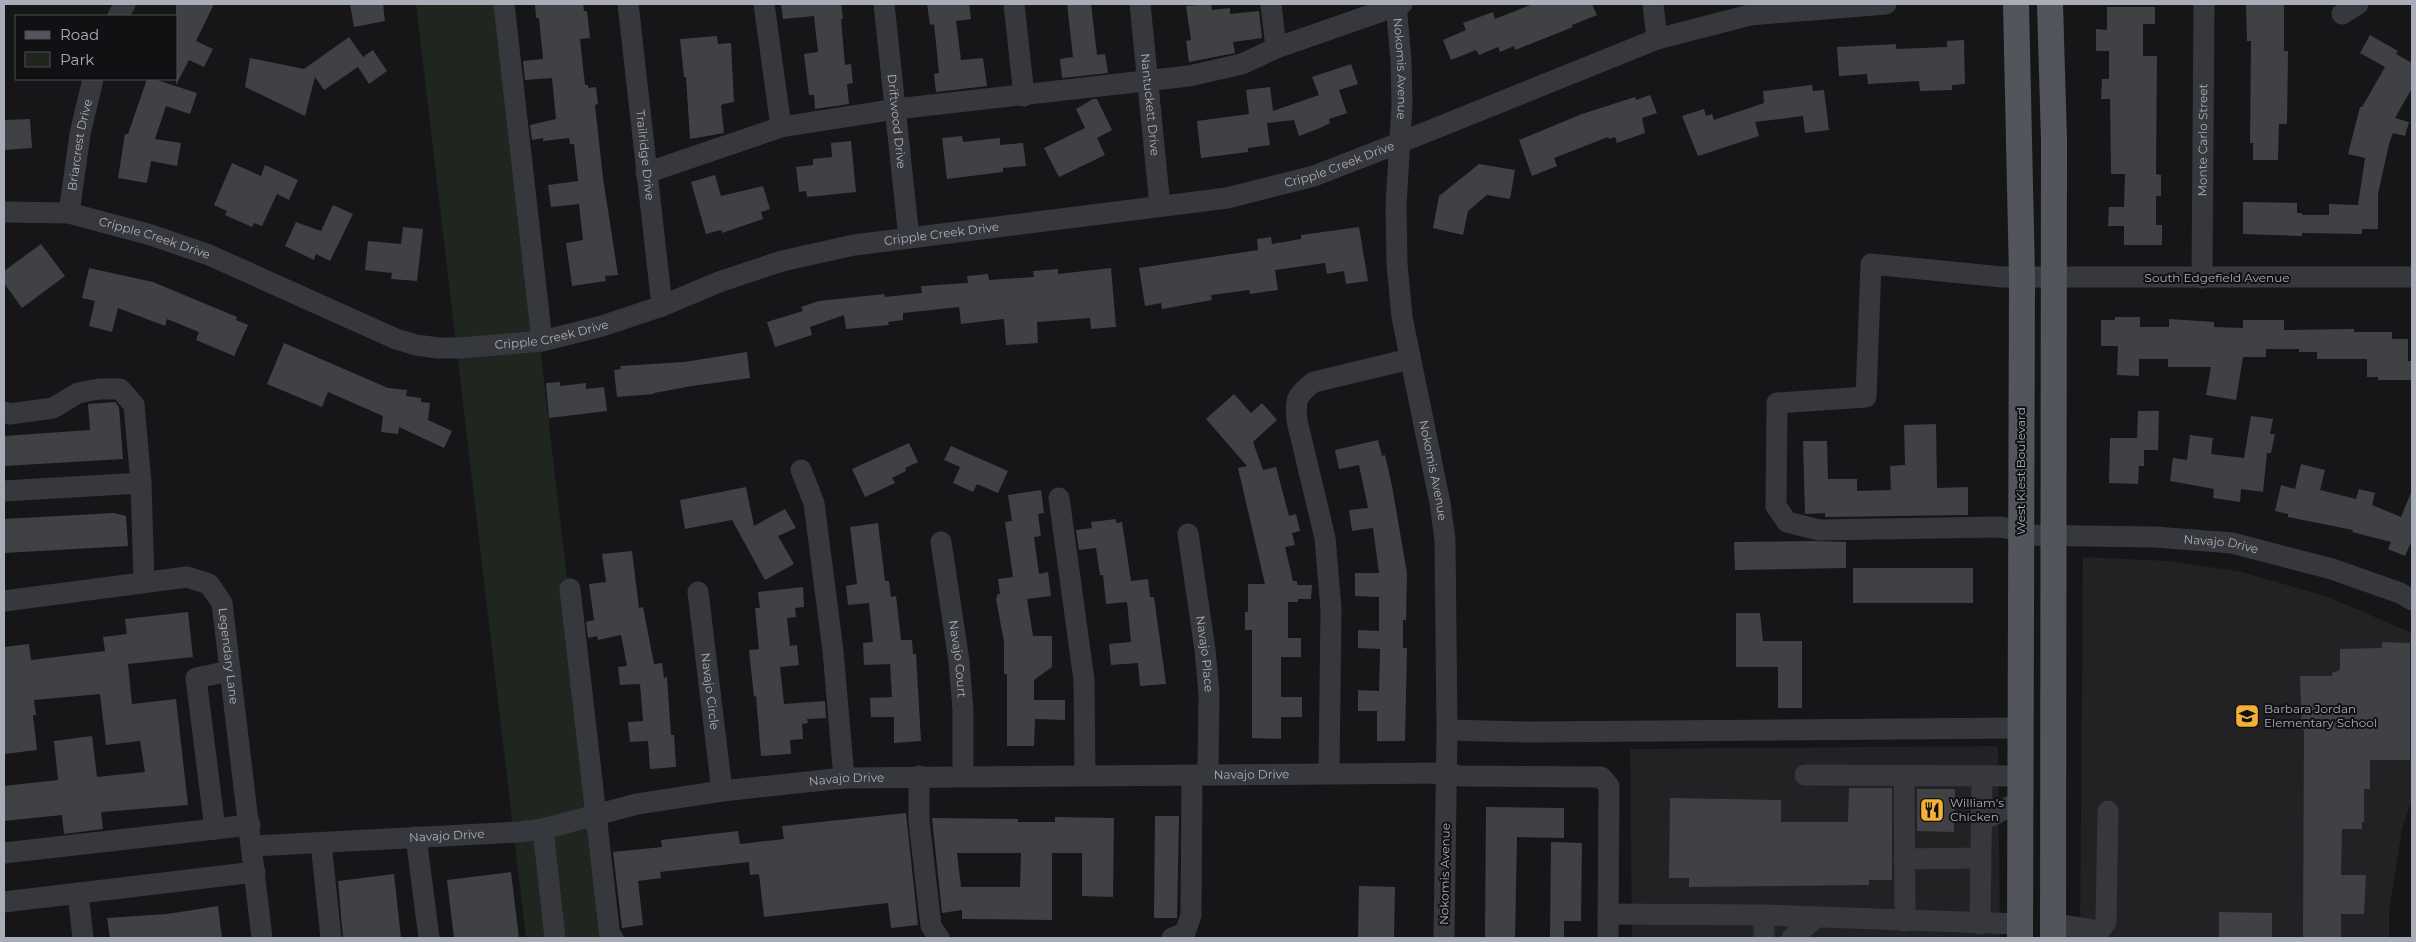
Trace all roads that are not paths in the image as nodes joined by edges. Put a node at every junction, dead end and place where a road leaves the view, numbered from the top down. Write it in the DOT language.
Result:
graph roads {
  1 [pos="125,4"];
  2 [pos="504,4"];
  3 [pos="628,4"];
  4 [pos="764,4"];
  5 [pos="884,4"];
  6 [pos="1014,4"];
  7 [pos="1140,4"];
  8 [pos="1271,4"];
  9 [pos="1653,4"];
  10 [pos="1886,4"];
  11 [pos="2016,4"];
  12 [pos="2050,4"];
  13 [pos="2204,4"];
  14 [pos="1398,5"];
  15 [pos="119,15"];
  16 [pos="1657,39"];
  17 [pos="1276,48"];
  18 [pos="93,80"];
  19 [pos="1148,82"];
  20 [pos="1024,96"];
  21 [pos="896,109"];
  22 [pos="781,127"];
  23 [pos="1399,143"];
  24 [pos="646,173"];
  25 [pos="1160,206"];
  26 [pos="4,212"];
  27 [pos="69,213"];
  28 [pos="909,238"];
  29 [pos="2022,277"];
  30 [pos="2412,277"];
  31 [pos="2054,278"];
  32 [pos="2202,278"];
  33 [pos="662,306"];
  34 [pos="542,341"];
  35 [pos="1410,360"];
  36 [pos="4,412"];
  37 [pos="801,470"];
  38 [pos="141,483"];
  39 [pos="4,491"];
  40 [pos="1059,498"];
  41 [pos="1188,534"];
  42 [pos="2054,534"];
  43 [pos="2020,535"];
  44 [pos="941,542"];
  45 [pos="144,582"];
  46 [pos="570,590"];
  47 [pos="698,592"];
  48 [pos="2412,600"];
  49 [pos="4,601"];
  50 [pos="230,671"];
  51 [pos="2020,728"];
  52 [pos="2054,728"];
  53 [pos="1447,730"];
  54 [pos="1329,773"];
  55 [pos="1446,773"];
  56 [pos="1085,774"];
  57 [pos="1200,775"];
  58 [pos="1805,775"];
  59 [pos="911,776"];
  60 [pos="963,776"];
  61 [pos="1904,776"];
  62 [pos="1982,776"];
  63 [pos="2020,776"];
  64 [pos="844,778"];
  65 [pos="722,791"];
  66 [pos="2019,802"];
  67 [pos="2108,811"];
  68 [pos="596,814"];
  69 [pos="1981,821"];
  70 [pos="250,825"];
  71 [pos="215,829"];
  72 [pos="543,829"];
  73 [pos="416,837"];
  74 [pos="321,843"];
  75 [pos="253,846"];
  76 [pos="4,853"];
  77 [pos="1981,858"];
  78 [pos="1904,859"];
  79 [pos="255,872"];
  80 [pos="78,893"];
  81 [pos="4,902"];
  82 [pos="1608,914"];
  83 [pos="1764,915"];
  84 [pos="1815,918"];
  85 [pos="1905,921"];
  86 [pos="1971,929"];
  87 [pos="2020,931"];
  88 [pos="2053,931"];
  89 [pos="2097,937"];
  90 [pos="83,938"];
  91 [pos="262,938"];
  92 [pos="331,938"];
  93 [pos="429,938"];
  94 [pos="555,938"];
  95 [pos="613,938"];
  96 [pos="920,938"];
  97 [pos="939,938"];
  98 [pos="1172,938"];
  99 [pos="1444,938"];
  100 [pos="1608,938"];
  101 [pos="1764,938"];
  102 [pos="1792,938"];
  1 -- 15 [label="street"];
  2 -- 34 [label="street"];
  3 -- 24 [label="street, Trailridge Drive"];
  4 -- 22 [label="street"];
  5 -- 21 [label="street, Driftwood Drive"];
  6 -- 20 [label="street"];
  7 -- 19 [label="street, Nantuckett Drive"];
  8 -- 17 [label="street"];
  9 -- 16 [label="street"];
  10 -- 16 [label="street, Cripple Creek Drive"];
  11 -- 29 [label="main road, West Kiest Boulevard"];
  12 -- 31 [label="main road"];
  13 -- 32 [label="street, Monte Carlo Street"];
  14 -- 17 [label="street"];
  14 -- 23 [label="street, Nokomis Avenue"];
  16 -- 23 [label="street, Cripple Creek Drive"];
  17 -- 19 [label="street"];
  18 -- 27 [label="street, Briarcrest Drive"];
  19 -- 20 [label="street"];
  19 -- 25 [label="street, Nantuckett Drive"];
  20 -- 21 [label="street"];
  21 -- 22 [label="street"];
  21 -- 28 [label="street, Driftwood Drive"];
  22 -- 24 [label="street"];
  23 -- 25 [label="street, Cripple Creek Drive"];
  23 -- 35 [label="street, Nokomis Avenue"];
  24 -- 33 [label="street, Trailridge Drive"];
  25 -- 28 [label="street, Cripple Creek Drive"];
  26 -- 27 [label="street, Cripple Creek Drive"];
  27 -- 34 [label="street, Cripple Creek Drive"];
  28 -- 33 [label="street, Cripple Creek Drive"];
  29 -- 31 [label="street, South Edgefield Avenue"];
  29 -- 43 [label="main road, West Kiest Boulevard"];
  29 -- 43 [label="street, South Edgefield Avenue"];
  30 -- 32 [label="street, South Edgefield Avenue"];
  31 -- 32 [label="street, South Edgefield Avenue"];
  31 -- 42 [label="main road"];
  33 -- 34 [label="street, Cripple Creek Drive"];
  35 -- 53 [label="street, Nokomis Avenue"];
  35 -- 54 [label="street"];
  36 -- 38 [label="street"];
  37 -- 64 [label="street"];
  38 -- 39 [label="street"];
  38 -- 45 [label="street"];
  40 -- 56 [label="street"];
  41 -- 57 [label="street, Navajo Place"];
  42 -- 43 [label="street, Navajo Drive"];
  42 -- 48 [label="street, Navajo Drive"];
  42 -- 52 [label="main road"];
  43 -- 51 [label="main road, West Kiest Boulevard"];
  44 -- 60 [label="street, Navajo Court"];
  45 -- 49 [label="street, Legendary Lane"];
  45 -- 50 [label="street, Legendary Lane"];
  46 -- 68 [label="street"];
  47 -- 65 [label="street, Navajo Circle"];
  50 -- 70 [label="street, Legendary Lane"];
  50 -- 71 [label="street"];
  51 -- 52 [label="main road"];
  51 -- 53 [label="street"];
  51 -- 63 [label="main road, West Kiest Boulevard"];
  52 -- 88 [label="main road"];
  53 -- 55 [label="street, Nokomis Avenue"];
  54 -- 55 [label="street, Navajo Drive"];
  54 -- 57 [label="street, Navajo Drive"];
  55 -- 82 [label="street, Navajo Drive"];
  55 -- 99 [label="street, Nokomis Avenue"];
  56 -- 57 [label="street, Navajo Drive"];
  56 -- 60 [label="street, Navajo Drive"];
  57 -- 98 [label="street, Navajo Place"];
  58 -- 61 [label="street"];
  59 -- 60 [label="street, Navajo Drive"];
  59 -- 64 [label="street, Navajo Drive"];
  59 -- 96 [label="street"];
  59 -- 97 [label="street"];
  61 -- 62 [label="street"];
  61 -- 78 [label="street"];
  62 -- 63 [label="street"];
  62 -- 69 [label="street"];
  63 -- 66 [label="main road, West Kiest Boulevard"];
  64 -- 65 [label="street, Navajo Drive"];
  65 -- 68 [label="street, Navajo Drive"];
  66 -- 69 [label="street"];
  66 -- 87 [label="main road, West Kiest Boulevard"];
  67 -- 89 [label="street"];
  68 -- 72 [label="street, Navajo Drive"];
  68 -- 95 [label="street"];
  69 -- 77 [label="street"];
  70 -- 71 [label="street"];
  70 -- 75 [label="street, Legendary Lane"];
  71 -- 76 [label="street"];
  72 -- 73 [label="street, Navajo Drive"];
  72 -- 94 [label="street"];
  73 -- 74 [label="street, Navajo Drive"];
  73 -- 93 [label="street"];
  74 -- 75 [label="street, Navajo Drive"];
  74 -- 92 [label="street"];
  75 -- 79 [label="street, Legendary Lane"];
  77 -- 78 [label="street"];
  77 -- 86 [label="street"];
  78 -- 85 [label="street"];
  79 -- 80 [label="street"];
  79 -- 91 [label="street, Legendary Lane"];
  80 -- 81 [label="street"];
  80 -- 90 [label="street"];
  82 -- 83 [label="street"];
  82 -- 100 [label="street, Navajo Drive"];
  83 -- 84 [label="street"];
  83 -- 101 [label="street"];
  84 -- 85 [label="street"];
  84 -- 102 [label="street"];
  85 -- 86 [label="street"];
  86 -- 87 [label="street"];
  87 -- 88 [label="main road"];
  88 -- 89 [label="street"];
}
